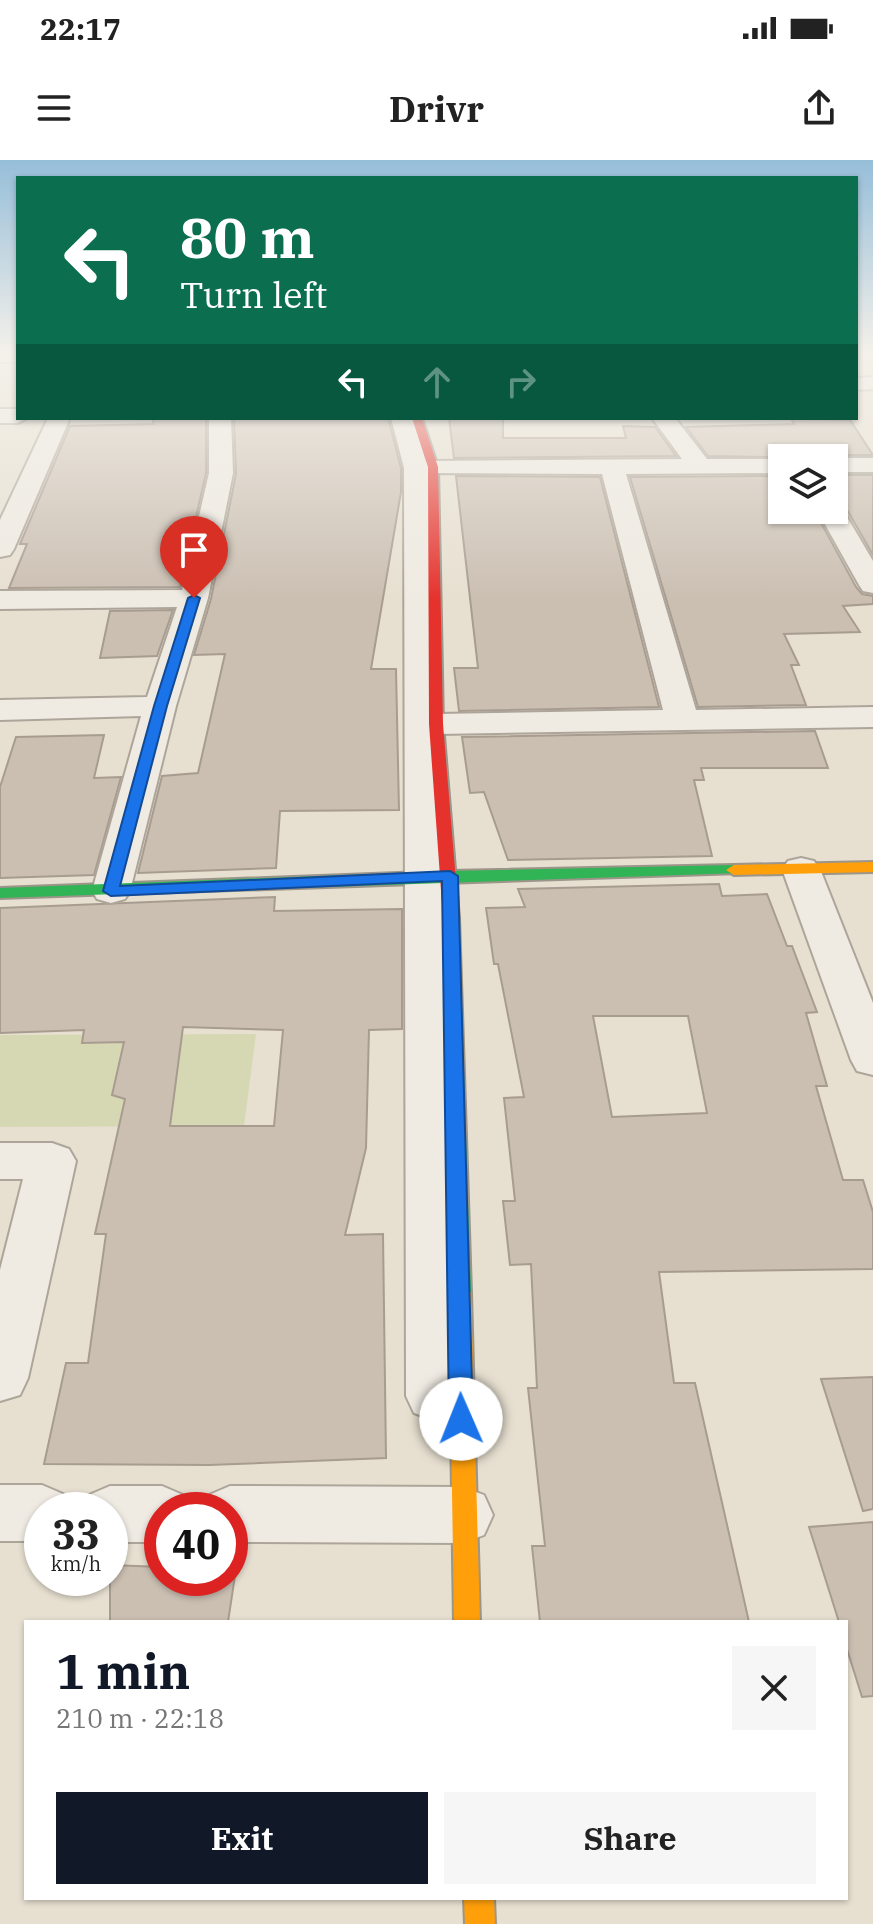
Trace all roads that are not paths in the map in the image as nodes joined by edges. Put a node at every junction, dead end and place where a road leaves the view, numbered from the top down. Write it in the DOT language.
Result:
graph roads {
  1 [pos="52,434"];
  2 [pos="220,434"];
  3 [pos="407,434"];
  4 [pos="422,434"];
  5 [pos="676,434"];
  6 [pos="848,465"];
  7 [pos="873,465"];
  8 [pos="612,466"];
  9 [pos="700,466"];
  10 [pos="768,466"];
  11 [pos="433,467"];
  12 [pos="838,524"];
  13 [pos="0,549"];
  14 [pos="873,585"];
  15 [pos="194,598"];
  16 [pos="0,600"];
  17 [pos="160,706"];
  18 [pos="0,710"];
  19 [pos="873,717"];
  20 [pos="682,720"];
  21 [pos="436,724"];
  22 [pos="873,867"];
  23 [pos="801,869"];
  24 [pos="438,876"];
  25 [pos="111,891"];
  26 [pos="0,893"];
  27 [pos="873,1060"];
  28 [pos="0,1161"];
  29 [pos="0,1378"];
  30 [pos="0,1513"];
  31 [pos="24,1513"];
  32 [pos="248,1514"];
  33 [pos="450,1515"];
  34 [pos="438,1620"];
  35 [pos="467,1620"];
  36 [pos="443,1900"];
  37 [pos="479,1900"];
  38 [pos="444,1924"];
  39 [pos="480,1924"];
  1 -- 13 [label="street"];
  2 -- 15 [label="street"];
  3 -- 24 [label="street"];
  4 -- 11 [label="street"];
  5 -- 9 [label="street"];
  6 -- 7 [label="street"];
  8 -- 9 [label="street"];
  8 -- 11 [label="street"];
  8 -- 20 [label="street"];
  9 -- 10 [label="street"];
  11 -- 21 [label="street"];
  12 -- 14 [label="street"];
  15 -- 16 [label="street"];
  15 -- 17 [label="street"];
  17 -- 18 [label="street"];
  17 -- 25 [label="street"];
  19 -- 20 [label="street"];
  20 -- 21 [label="street"];
  21 -- 24 [label="street"];
  22 -- 23 [label="street"];
  23 -- 24 [label="street"];
  23 -- 27 [label="street"];
  24 -- 25 [label="street"];
  24 -- 33 [label="street"];
  25 -- 26 [label="street"];
  28 -- 29 [label="street"];
  30 -- 31 [label="street"];
  32 -- 33 [label="street"];
  33 -- 34 [label="street"];
  33 -- 35 [label="street"];
  36 -- 38 [label="street"];
  37 -- 39 [label="street"];
}
